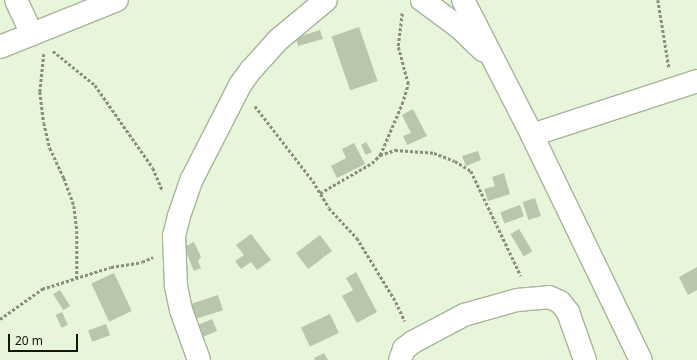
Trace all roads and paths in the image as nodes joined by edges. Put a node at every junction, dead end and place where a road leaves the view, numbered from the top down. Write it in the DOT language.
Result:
graph roads {
  1 [pos="16,0"];
  2 [pos="117,0"];
  3 [pos="326,0"];
  4 [pos="463,0"];
  5 [pos="658,0"];
  6 [pos="413,3"];
  7 [pos="38,39"];
  8 [pos="0,47"];
  9 [pos="494,61"];
  10 [pos="697,81"];
  11 [pos="240,85"];
  12 [pos="672,89"];
  13 [pos="532,135"];
  14 [pos="380,155"];
  15 [pos="320,193"];
  16 [pos="177,226"];
  17 [pos="77,279"];
  18 [pos="531,298"];
  19 [pos="0,319"];
  20 [pos="413,342"];
  21 [pos="199,360"];
  22 [pos="400,360"];
  23 [pos="585,360"];
  24 [pos="641,360"];
  1 -- 7 [label="street"];
  2 -- 7 [label="street"];
  3 -- 11 [label="street"];
  4 -- 9 [label="street"];
  5 -- 12 [label="path"];
  6 -- 9 [label="street"];
  6 -- 14 [label="path"];
  7 -- 8 [label="street"];
  7 -- 16 [label="path"];
  7 -- 17 [label="path"];
  9 -- 13 [label="street"];
  10 -- 12 [label="street"];
  11 -- 15 [label="path"];
  11 -- 16 [label="street"];
  12 -- 13 [label="street"];
  13 -- 24 [label="street"];
  14 -- 15 [label="path"];
  14 -- 18 [label="path"];
  15 -- 20 [label="path"];
  16 -- 17 [label="path"];
  16 -- 21 [label="street"];
  17 -- 19 [label="path"];
  18 -- 20 [label="street"];
  18 -- 23 [label="street"];
  20 -- 22 [label="street"];
}
